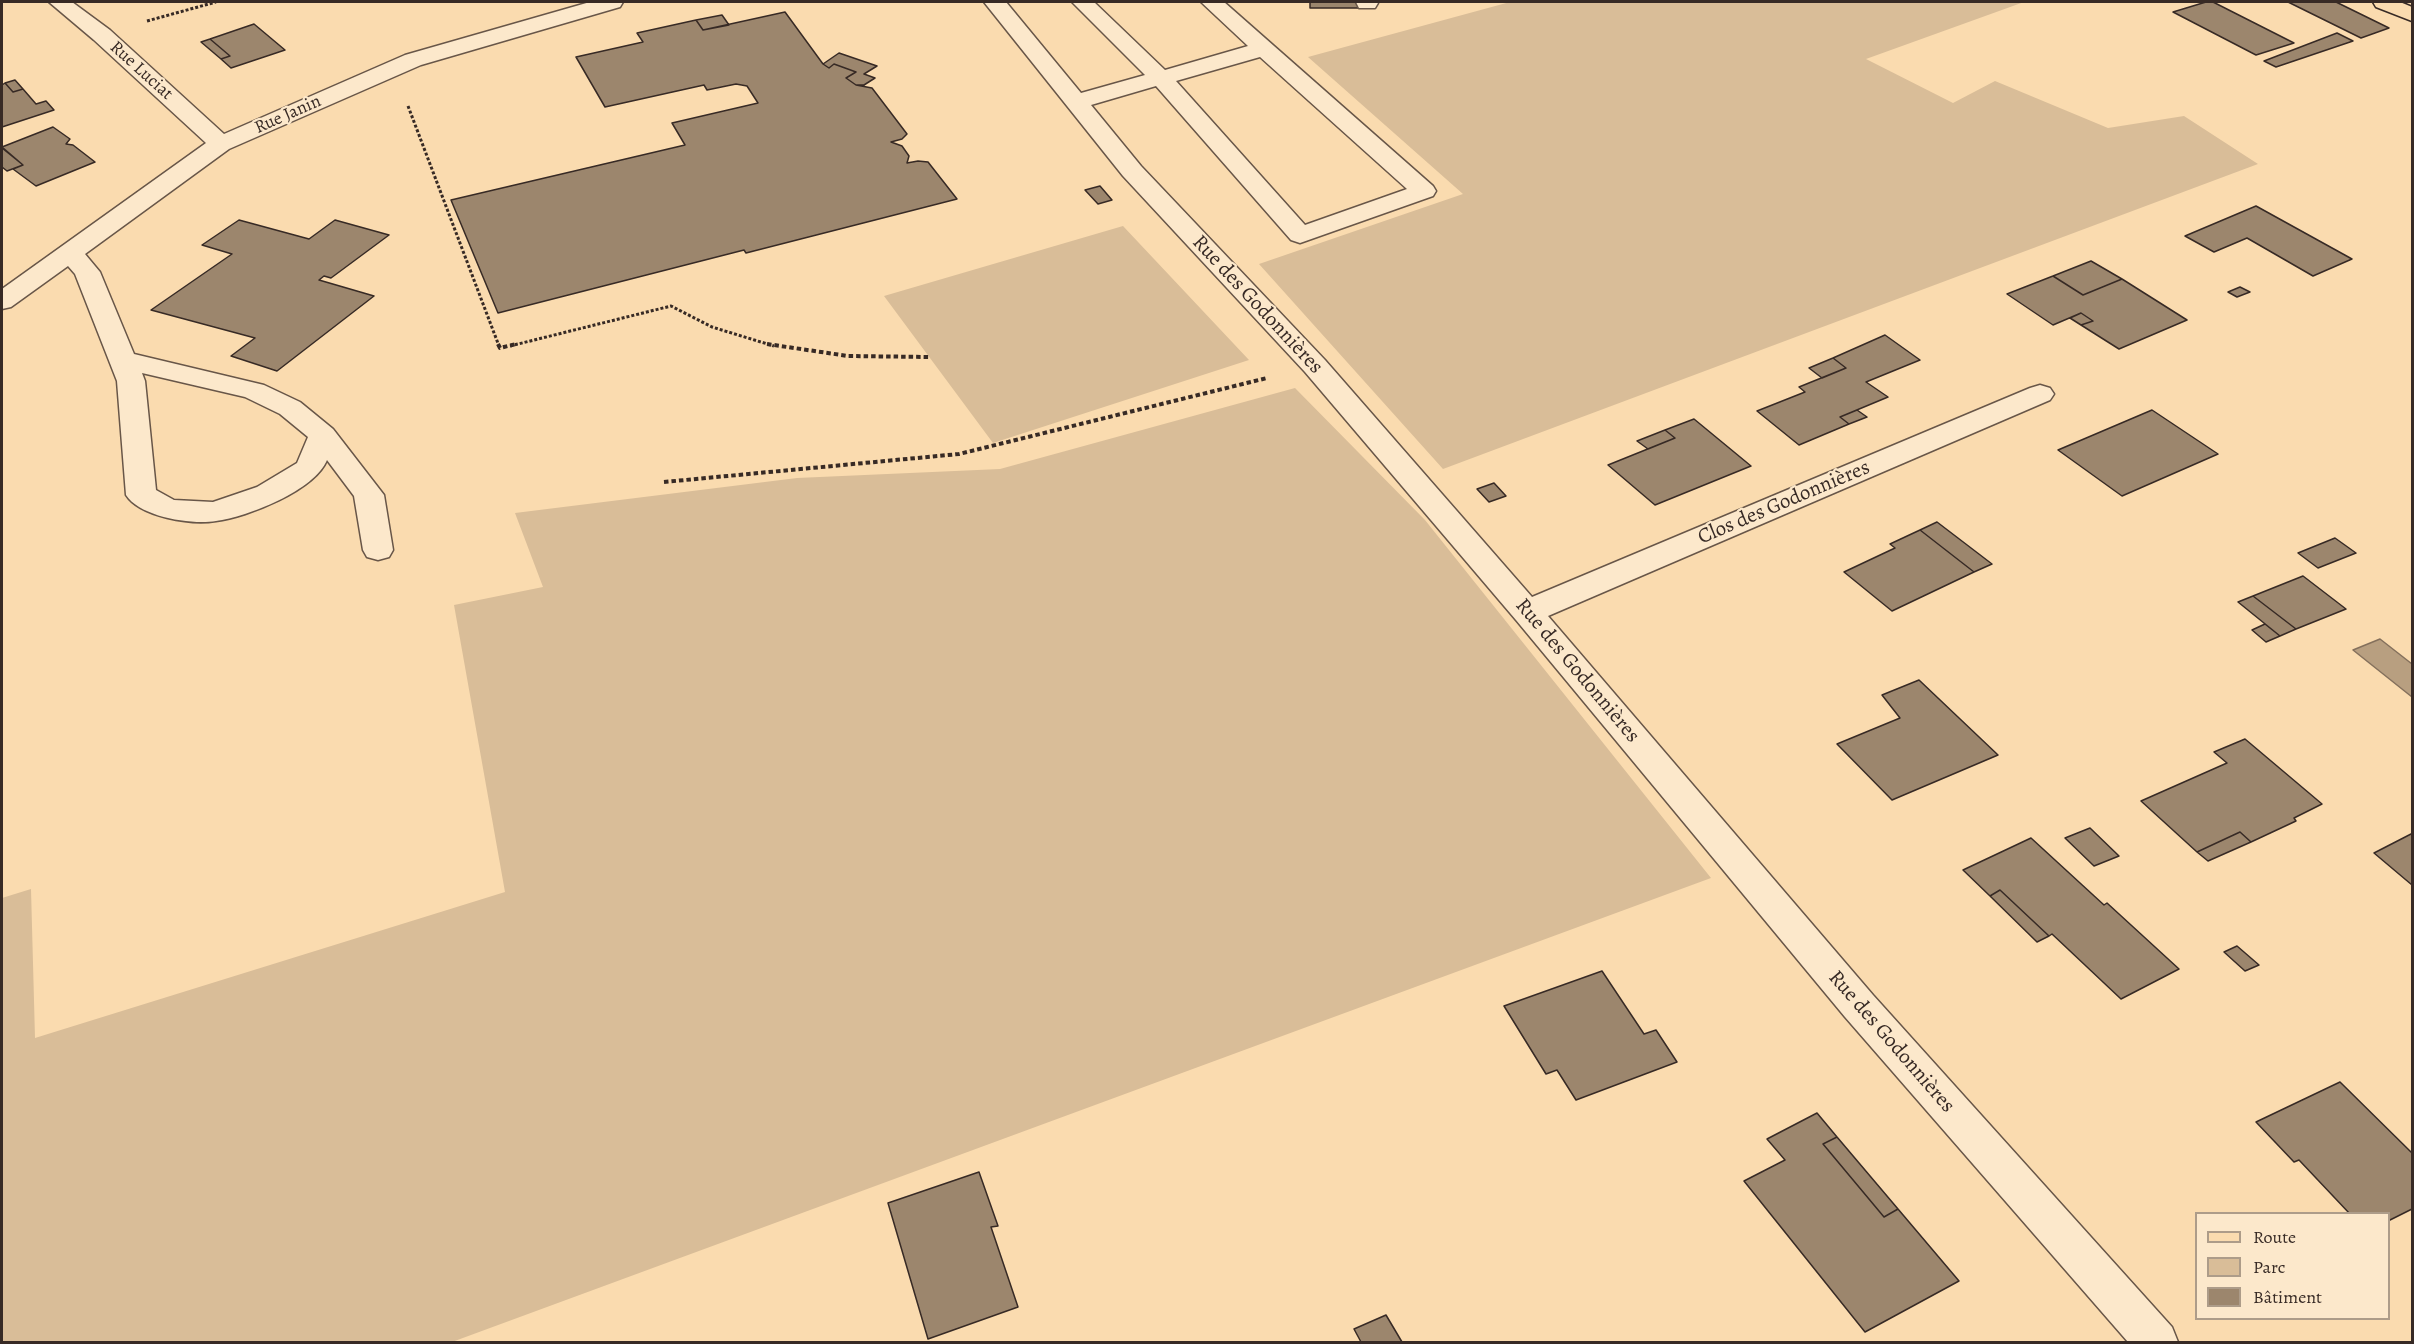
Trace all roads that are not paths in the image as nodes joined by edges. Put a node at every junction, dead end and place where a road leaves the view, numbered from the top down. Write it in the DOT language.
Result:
graph roads {
  1 [pos="58,2"];
  2 [pos="612,2"];
  3 [pos="995,2"];
  4 [pos="1082,2"];
  5 [pos="1212,2"];
  6 [pos="2384,2"];
  7 [pos="2412,15"];
  8 [pos="1266,48"];
  9 [pos="1161,78"];
  10 [pos="1076,102"];
  11 [pos="221,144"];
  12 [pos="71,254"];
  13 [pos="2,301"];
  14 [pos="123,360"];
  15 [pos="2040,394"];
  16 [pos="322,435"];
  17 [pos="378,550"];
  18 [pos="1527,612"];
  19 [pos="2156,1342"];
  1 -- 11 [label="street, Rue Luciat"];
  2 -- 11 [label="street, Rue Janin"];
  3 -- 10 [label="street, Rue des Godonnières"];
  4 -- 9 [label="street"];
  5 -- 8 [label="street"];
  6 -- 7 [label="main road"];
  8 -- 9 [label="street"];
  8 -- 9 [label="street"];
  9 -- 10 [label="street"];
  10 -- 18 [label="street, Rue des Godonnières"];
  11 -- 12 [label="street, Rue Janin"];
  12 -- 13 [label="street, Rue Janin"];
  12 -- 14 [label="street"];
  14 -- 16 [label="street"];
  14 -- 16 [label="street"];
  15 -- 18 [label="street, Clos des Godonnières"];
  16 -- 17 [label="street"];
  18 -- 19 [label="street, Rue des Godonnières"];
}
